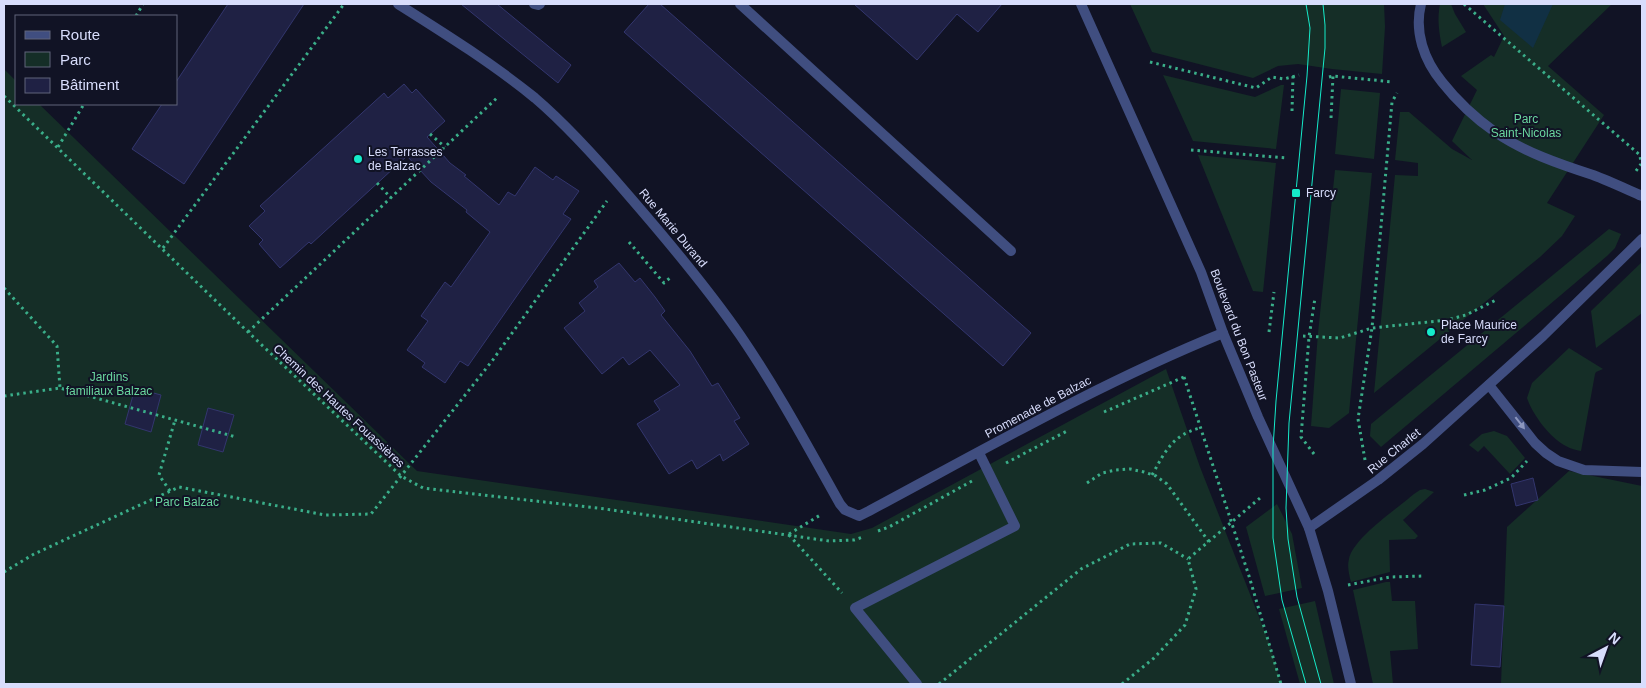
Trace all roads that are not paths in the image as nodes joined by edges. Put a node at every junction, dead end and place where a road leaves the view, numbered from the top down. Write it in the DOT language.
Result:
graph roads {
  1 [pos="398,4"];
  2 [pos="534,4"];
  3 [pos="540,4"];
  4 [pos="740,4"];
  5 [pos="1081,4"];
  6 [pos="1421,4"];
  7 [pos="1642,196"];
  8 [pos="1642,239"];
  9 [pos="1011,250"];
  10 [pos="1223,333"];
  11 [pos="1489,386"];
  12 [pos="979,453"];
  13 [pos="1642,472"];
  14 [pos="869,511"];
  15 [pos="1309,528"];
  16 [pos="917,684"];
  17 [pos="1351,684"];
  1 -- 14 [label="street, Rue Marie Durand"];
  2 -- 3 [label="street"];
  4 -- 9 [label="street"];
  5 -- 10 [label="street, Boulevard du Bon Pasteur"];
  6 -- 7 [label="street"];
  8 -- 11 [label="street, Rue Charlet"];
  10 -- 12 [label="street, Promenade de Balzac"];
  10 -- 15 [label="street, Boulevard du Bon Pasteur"];
  11 -- 13 [label="street, one-way"];
  11 -- 15 [label="street, Rue Charlet"];
  12 -- 14 [label="street, Promenade de Balzac"];
  12 -- 16 [label="street"];
  15 -- 17 [label="street, Boulevard du Bon Pasteur"];
}
